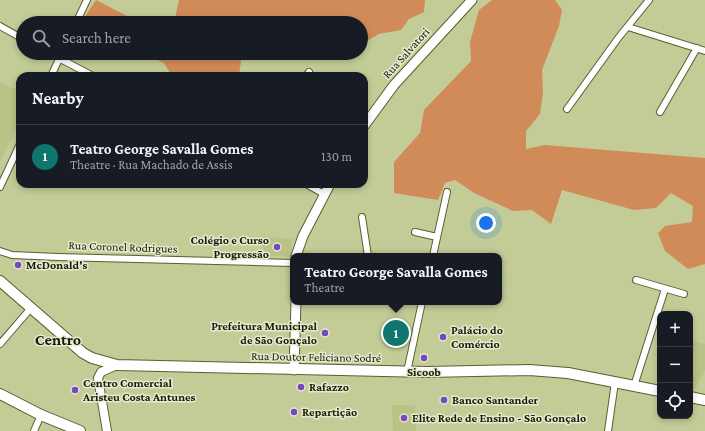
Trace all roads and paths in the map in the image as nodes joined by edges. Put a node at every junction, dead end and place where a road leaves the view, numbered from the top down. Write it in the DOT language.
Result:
graph roads {
  1 [pos="87,0"];
  2 [pos="472,0"];
  3 [pos="649,0"];
  4 [pos="79,16"];
  5 [pos="0,26"];
  6 [pos="628,27"];
  7 [pos="16,35"];
  8 [pos="697,48"];
  9 [pos="705,51"];
  10 [pos="59,60"];
  11 [pos="67,60"];
  12 [pos="54,72"];
  13 [pos="87,72"];
  14 [pos="567,109"];
  15 [pos="660,112"];
  16 [pos="368,121"];
  17 [pos="16,153"];
  18 [pos="0,188"];
  19 [pos="313,188"];
  20 [pos="328,188"];
  21 [pos="447,192"];
  22 [pos="324,194"];
  23 [pos="362,218"];
  24 [pos="415,232"];
  25 [pos="437,237"];
  26 [pos="0,251"];
  27 [pos="297,253"];
  28 [pos="368,253"];
  29 [pos="434,253"];
  30 [pos="290,263"];
  31 [pos="636,280"];
  32 [pos="0,281"];
  33 [pos="666,289"];
  34 [pos="684,294"];
  35 [pos="296,305"];
  36 [pos="422,305"];
  37 [pos="31,308"];
  38 [pos="0,344"];
  39 [pos="117,365"];
  40 [pos="294,370"];
  41 [pos="407,372"];
  42 [pos="615,382"];
  43 [pos="634,386"];
  44 [pos="657,390"];
  45 [pos="0,394"];
  46 [pos="693,398"];
  47 [pos="705,400"];
  48 [pos="41,415"];
  49 [pos="34,431"];
  50 [pos="80,431"];
  51 [pos="107,431"];
  52 [pos="608,431"];
  1 -- 4 [label="street"];
  2 -- 16 [label="main road, Rua Salvatori"];
  3 -- 6 [label="street"];
  5 -- 7 [label="street"];
  6 -- 8 [label="street"];
  6 -- 14 [label="street"];
  8 -- 9 [label="street"];
  8 -- 15 [label="street"];
  10 -- 12 [label="street"];
  11 -- 13 [label="street"];
  17 -- 18 [label="street"];
  19 -- 22 [label="street"];
  20 -- 22 [label="main road"];
  21 -- 25 [label="street"];
  22 -- 27 [label="main road"];
  23 -- 28 [label="street"];
  24 -- 25 [label="street"];
  25 -- 29 [label="street"];
  26 -- 30 [label="street, Rua Coronel Rodrigues"];
  31 -- 33 [label="street"];
  32 -- 37 [label="main road, Rua Doutor Feliciano Sodré"];
  33 -- 34 [label="street"];
  33 -- 43 [label="street"];
  35 -- 40 [label="main road"];
  36 -- 41 [label="street"];
  37 -- 38 [label="street"];
  37 -- 39 [label="main road, Rua Doutor Feliciano Sodré"];
  39 -- 40 [label="main road, Rua Doutor Feliciano Sodré"];
  39 -- 51 [label="street"];
  40 -- 41 [label="main road, Rua Doutor Feliciano Sodré"];
  41 -- 42 [label="main road, Rua Doutor Feliciano Sodré"];
  42 -- 43 [label="main road, Rua Doutor Feliciano Sodré"];
  42 -- 52 [label="street"];
  43 -- 44 [label="main road, Rua Doutor Feliciano Sodré"];
  45 -- 48 [label="main road"];
  46 -- 47 [label="main road"];
  48 -- 49 [label="street"];
  48 -- 50 [label="main road"];
}
